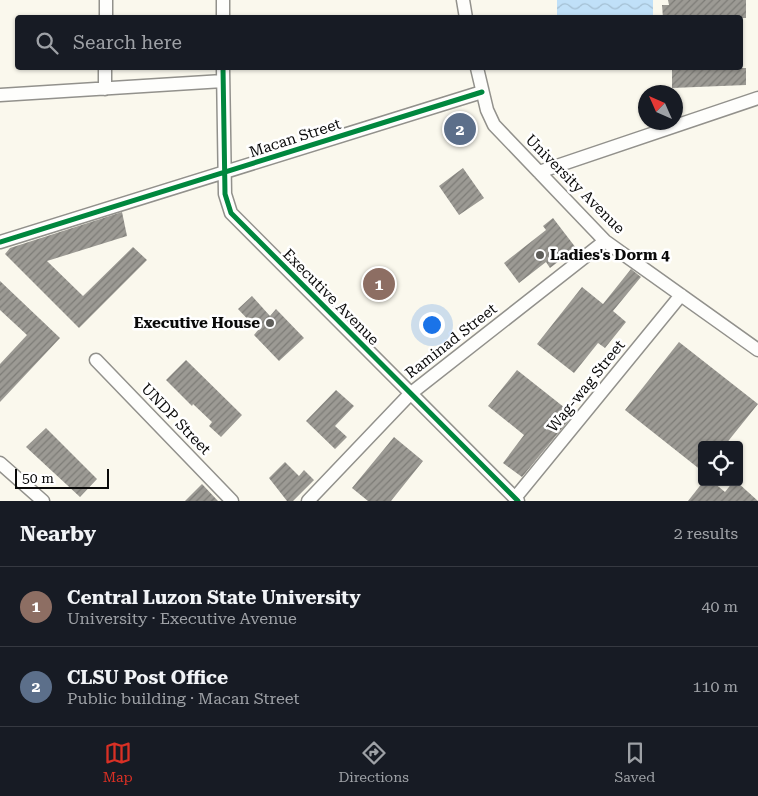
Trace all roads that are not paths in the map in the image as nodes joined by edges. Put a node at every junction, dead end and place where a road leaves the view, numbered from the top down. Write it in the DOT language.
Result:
graph roads {
  1 [pos="106,0"];
  2 [pos="223,0"];
  3 [pos="462,0"];
  4 [pos="106,15"];
  5 [pos="223,15"];
  6 [pos="465,15"];
  7 [pos="105,70"];
  8 [pos="223,70"];
  9 [pos="477,70"];
  10 [pos="223,81"];
  11 [pos="105,89"];
  12 [pos="482,92"];
  13 [pos="0,95"];
  14 [pos="758,98"];
  15 [pos="538,172"];
  16 [pos="224,173"];
  17 [pos="605,241"];
  18 [pos="0,242"];
  19 [pos="681,295"];
  20 [pos="758,350"];
  21 [pos="96,360"];
  22 [pos="410,394"];
  23 [pos="0,463"];
  24 [pos="516,499"];
  25 [pos="43,501"];
  26 [pos="232,501"];
  27 [pos="308,501"];
  1 -- 4 [label="street"];
  2 -- 5 [label="street"];
  3 -- 6 [label="street"];
  7 -- 11 [label="street"];
  8 -- 10 [label="street, Executive Avenue"];
  9 -- 12 [label="street, University Avenue"];
  10 -- 11 [label="street"];
  10 -- 16 [label="street, Executive Avenue"];
  11 -- 13 [label="street"];
  12 -- 15 [label="street, University Avenue"];
  12 -- 16 [label="street, Macan Street"];
  14 -- 15 [label="street"];
  15 -- 17 [label="street, University Avenue"];
  16 -- 18 [label="street, Macan Street"];
  16 -- 22 [label="street, Executive Avenue"];
  17 -- 19 [label="street, University Avenue"];
  17 -- 22 [label="street, Raminad Street"];
  19 -- 20 [label="street, University Avenue"];
  19 -- 24 [label="street, Wag-wag Street"];
  21 -- 26 [label="street, UNDP Street"];
  22 -- 24 [label="street, Executive Avenue"];
  22 -- 27 [label="street, Raminad Street"];
  23 -- 25 [label="street"];
}
